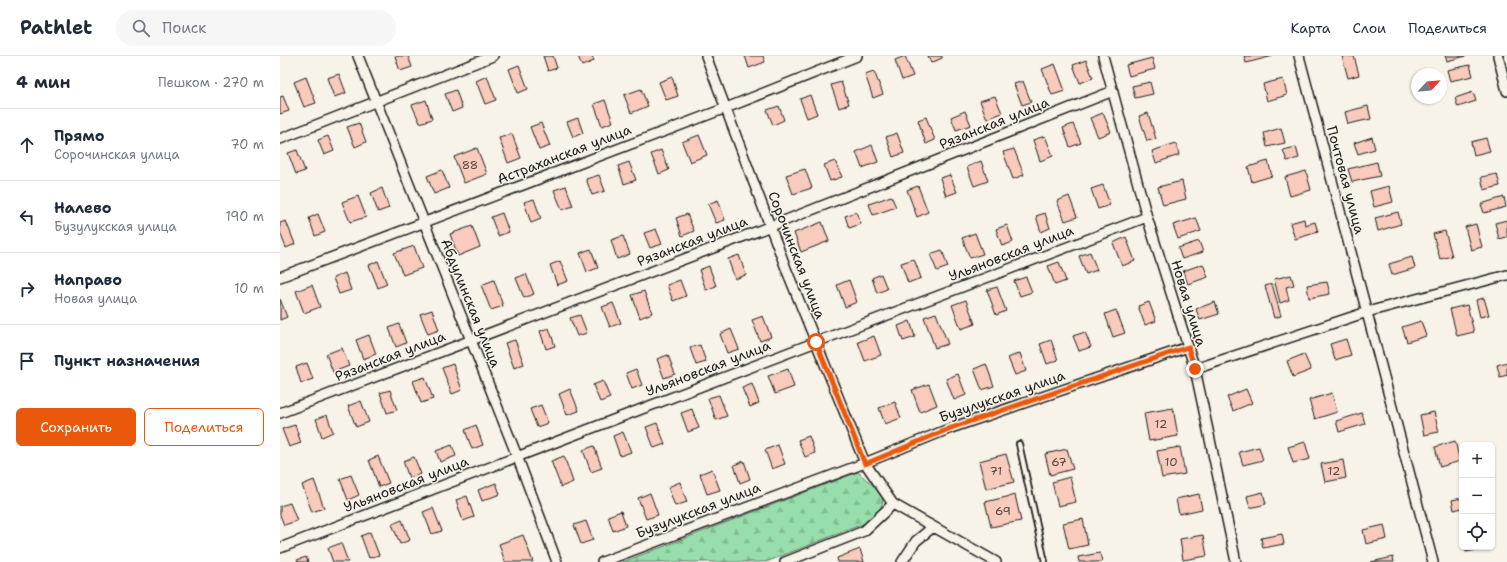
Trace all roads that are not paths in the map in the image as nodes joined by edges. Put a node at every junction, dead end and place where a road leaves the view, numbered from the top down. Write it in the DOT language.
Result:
graph roads {
  1 [pos="358,56"];
  2 [pos="493,56"];
  3 [pos="706,56"];
  4 [pos="857,56"];
  5 [pos="1103,56"];
  6 [pos="1298,56"];
  7 [pos="1498,56"];
  8 [pos="1113,91"];
  9 [pos="1507,91"];
  10 [pos="375,102"];
  11 [pos="726,108"];
  12 [pos="280,139"];
  13 [pos="1147,217"];
  14 [pos="424,222"];
  15 [pos="771,226"];
  16 [pos="1507,275"];
  17 [pos="280,277"];
  18 [pos="1367,312"];
  19 [pos="471,340"];
  20 [pos="816,342"];
  21 [pos="1188,347"];
  22 [pos="1195,369"];
  23 [pos="280,413"];
  24 [pos="1019,444"];
  25 [pos="517,456"];
  26 [pos="865,464"];
  27 [pos="893,504"];
  28 [pos="933,527"];
  29 [pos="280,548"];
  30 [pos="557,562"];
  31 [pos="602,562"];
  32 [pos="785,562"];
  33 [pos="902,562"];
  34 [pos="996,562"];
  35 [pos="1045,562"];
  36 [pos="1236,562"];
  37 [pos="1433,562"];
  1 -- 10 [label="street, Абдулинская улица"];
  2 -- 10 [label="street"];
  3 -- 11 [label="street, Сорочинская улица"];
  4 -- 11 [label="street, Астраханская улица"];
  5 -- 8 [label="street, Новая улица"];
  6 -- 18 [label="street, Почтовая улица"];
  7 -- 9 [label="street"];
  8 -- 13 [label="street, Новая улица"];
  8 -- 15 [label="street, Рязанская улица"];
  10 -- 12 [label="street"];
  10 -- 14 [label="street, Абдулинская улица"];
  11 -- 14 [label="street, Астраханская улица"];
  11 -- 15 [label="street, Сорочинская улица"];
  13 -- 20 [label="street, Ульяновская улица"];
  13 -- 21 [label="street, Новая улица"];
  14 -- 17 [label="street, Астраханская улица"];
  14 -- 19 [label="street, Абдулинская улица"];
  15 -- 19 [label="street, Рязанская улица"];
  15 -- 20 [label="street, Сорочинская улица"];
  16 -- 18 [label="street"];
  18 -- 22 [label="street"];
  18 -- 37 [label="street, Почтовая улица"];
  19 -- 23 [label="street, Рязанская улица"];
  19 -- 25 [label="street, Абдулинская улица"];
  20 -- 25 [label="street, Ульяновская улица"];
  20 -- 26 [label="street, Сорочинская улица"];
  21 -- 22 [label="street, Новая улица"];
  21 -- 26 [label="street, Бузулукская улица"];
  22 -- 36 [label="street, Новая улица"];
  24 -- 35 [label="lane"];
  25 -- 29 [label="street, Ульяновская улица"];
  25 -- 30 [label="street, Абдулинская улица"];
  26 -- 27 [label="street, Сорочинская улица"];
  26 -- 31 [label="street, Бузулукская улица"];
  27 -- 28 [label="street, Сорочинская улица"];
  27 -- 32 [label="street"];
  28 -- 33 [label="street"];
  28 -- 34 [label="street, Сорочинская улица"];
}
